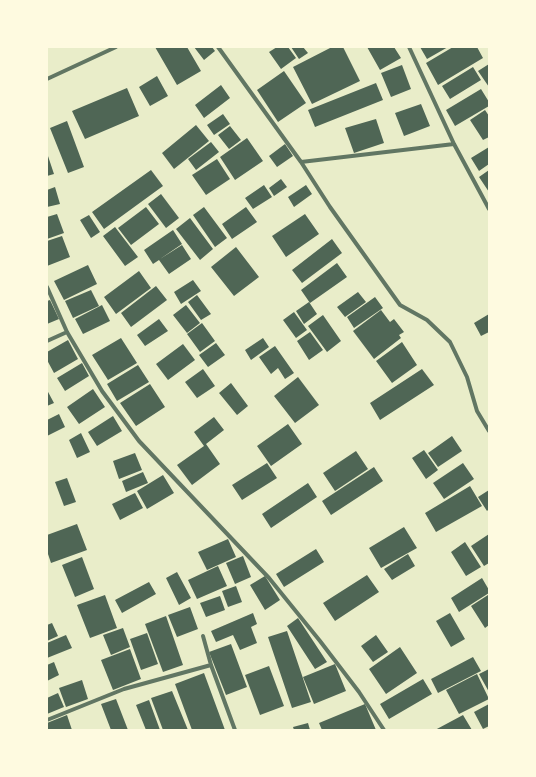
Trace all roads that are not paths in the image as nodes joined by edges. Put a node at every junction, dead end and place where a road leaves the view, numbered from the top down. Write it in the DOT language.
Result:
graph roads {
  1 [pos="116,47"];
  2 [pos="218,47"];
  3 [pos="409,47"];
  4 [pos="47,79"];
  5 [pos="454,144"];
  6 [pos="301,162"];
  7 [pos="489,209"];
  8 [pos="47,287"];
  9 [pos="68,332"];
  10 [pos="47,341"];
  11 [pos="489,431"];
  12 [pos="203,636"];
  13 [pos="211,664"];
  14 [pos="47,720"];
  15 [pos="235,730"];
  16 [pos="384,730"];
  1 -- 4 [label="street"];
  2 -- 6 [label="street"];
  3 -- 5 [label="street"];
  5 -- 6 [label="street"];
  5 -- 7 [label="street"];
  6 -- 11 [label="street"];
  8 -- 9 [label="street"];
  9 -- 10 [label="street"];
  9 -- 16 [label="street"];
  12 -- 13 [label="street"];
  13 -- 14 [label="street"];
  13 -- 15 [label="street"];
}
